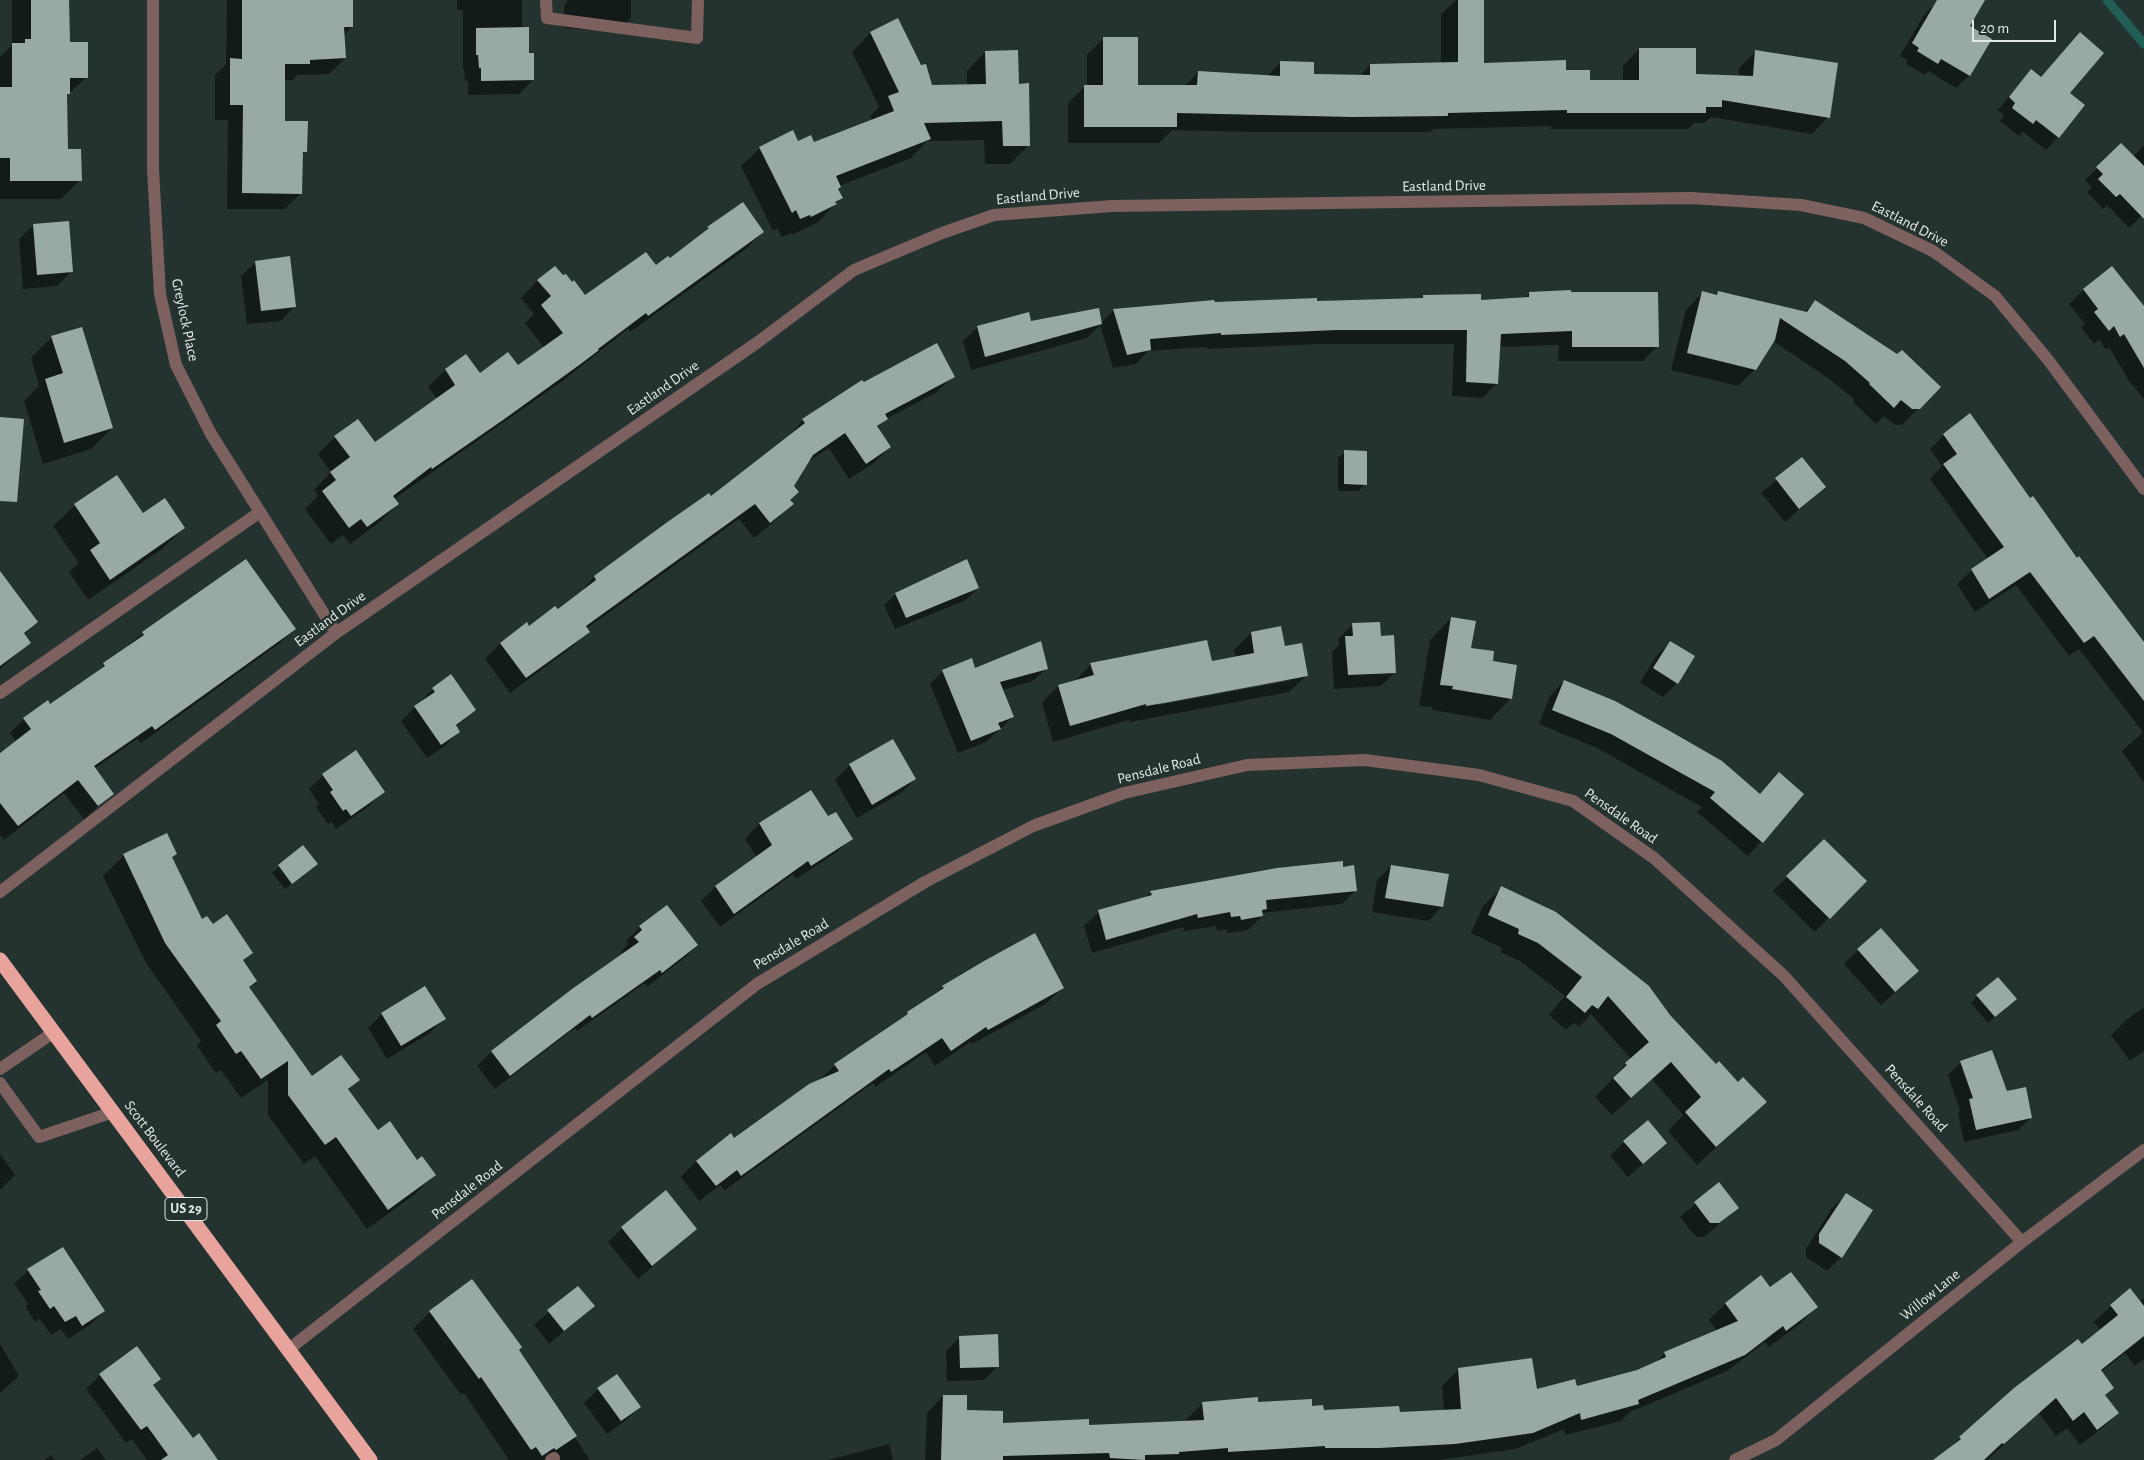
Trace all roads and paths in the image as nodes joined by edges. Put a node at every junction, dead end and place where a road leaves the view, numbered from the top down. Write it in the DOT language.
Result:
graph roads {
  1 [pos="152,0"];
  2 [pos="546,0"];
  3 [pos="698,0"];
  4 [pos="2144,489"];
  5 [pos="260,512"];
  6 [pos="336,633"];
  7 [pos="0,693"];
  8 [pos="0,892"];
  9 [pos="0,960"];
  10 [pos="54,1032"];
  11 [pos="0,1070"];
  12 [pos="0,1083"];
  13 [pos="113,1112"];
  14 [pos="2144,1150"];
  15 [pos="2022,1242"];
  16 [pos="289,1349"];
  17 [pos="370,1460"];
  18 [pos="1735,1460"];
  1 -- 5 [label="street, Greylock Place"];
  2 -- 3 [label="street"];
  4 -- 6 [label="street, Eastland Drive"];
  5 -- 6 [label="street, Greylock Place"];
  5 -- 7 [label="street"];
  6 -- 8 [label="street, Eastland Drive"];
  9 -- 10 [label="highway, Scott Boulevard / US 29"];
  10 -- 11 [label="street"];
  10 -- 13 [label="highway, Scott Boulevard / US 29"];
  12 -- 13 [label="street"];
  13 -- 16 [label="highway, Scott Boulevard / US 29"];
  14 -- 15 [label="street, Willow Lane"];
  15 -- 16 [label="street, Pensdale Road"];
  15 -- 18 [label="street, Willow Lane"];
  16 -- 17 [label="highway, Scott Boulevard / US 29"];
}
